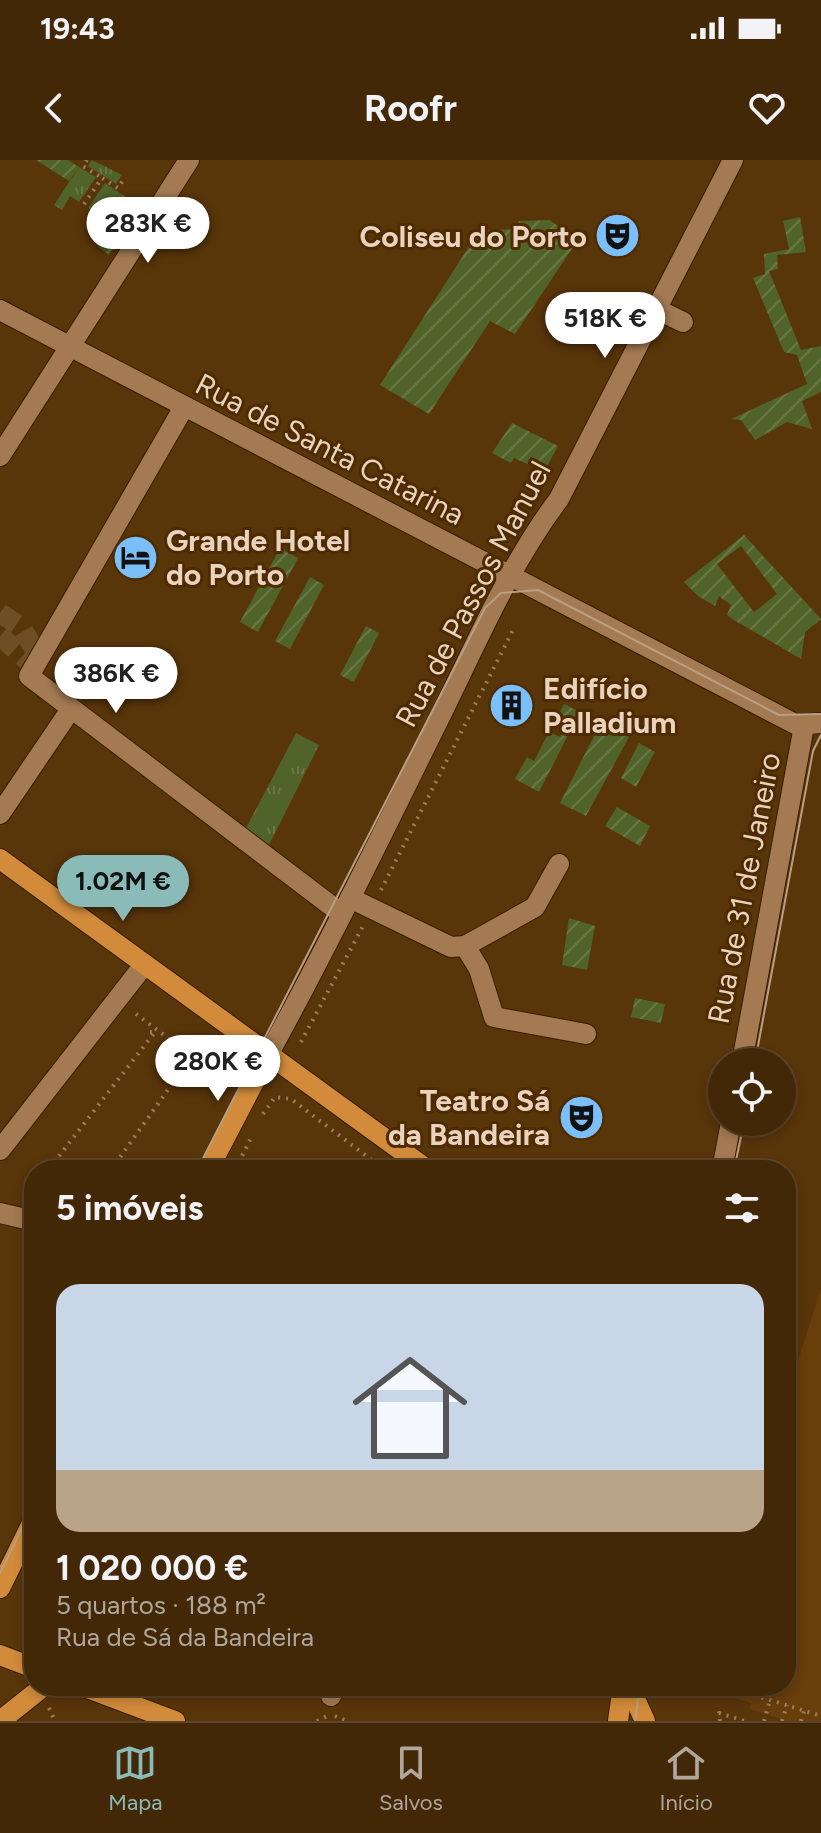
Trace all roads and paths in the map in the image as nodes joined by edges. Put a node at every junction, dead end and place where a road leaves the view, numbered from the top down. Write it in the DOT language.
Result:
graph roads {
  1 [pos="87,160"];
  2 [pos="189,160"];
  3 [pos="733,160"];
  4 [pos="125,177"];
  5 [pos="102,178"];
  6 [pos="84,204"];
  7 [pos="656,309"];
  8 [pos="0,310"];
  9 [pos="683,322"];
  10 [pos="69,346"];
  11 [pos="184,407"];
  12 [pos="0,456"];
  13 [pos="510,577"];
  14 [pos="71,709"];
  15 [pos="813,724"];
  16 [pos="0,814"];
  17 [pos="0,859"];
  18 [pos="559,864"];
  19 [pos="346,906"];
  20 [pos="465,946"];
  21 [pos="144,965"];
  22 [pos="136,1014"];
  23 [pos="149,1034"];
  24 [pos="586,1034"];
  25 [pos="745,1048"];
  26 [pos="222,1053"];
  27 [pos="267,1057"];
  28 [pos="189,1060"];
  29 [pos="262,1116"];
  30 [pos="255,1129"];
  31 [pos="728,1136"];
  32 [pos="0,1150"];
  33 [pos="59,1156"];
  34 [pos="118,1160"];
  35 [pos="213,1160"];
  36 [pos="240,1160"];
  37 [pos="372,1160"];
  38 [pos="414,1160"];
  39 [pos="724,1160"];
  40 [pos="0,1213"];
  41 [pos="24,1219"];
  42 [pos="24,1539"];
  43 [pos="0,1588"];
  44 [pos="0,1655"];
  45 [pos="24,1664"];
  46 [pos="31,1696"];
  47 [pos="109,1696"];
  48 [pos="624,1696"];
  49 [pos="631,1696"];
  50 [pos="757,1696"];
  51 [pos="770,1700"];
  52 [pos="787,1705"];
  53 [pos="804,1711"];
  54 [pos="821,1716"];
  55 [pos="0,1721"];
  56 [pos="175,1721"];
  57 [pos="618,1721"];
  58 [pos="645,1721"];
  59 [pos="720,1721"];
  60 [pos="745,1721"];
  61 [pos="764,1721"];
  62 [pos="782,1721"];
  63 [pos="801,1721"];
  1 -- 5 [label="path"];
  2 -- 10 [label="street"];
  3 -- 7 [label="street, Rua de Passos Manuel"];
  4 -- 5 [label="path"];
  5 -- 6 [label="path"];
  7 -- 9 [label="street"];
  7 -- 13 [label="street, Rua de Passos Manuel"];
  8 -- 10 [label="street, Rua de Santa Catarina"];
  10 -- 11 [label="street, Rua de Santa Catarina"];
  10 -- 12 [label="street"];
  11 -- 13 [label="street, Rua de Santa Catarina"];
  11 -- 14 [label="street"];
  13 -- 15 [label="street, Rua de Santa Catarina"];
  13 -- 19 [label="street, Rua de Passos Manuel"];
  14 -- 16 [label="street"];
  14 -- 19 [label="street"];
  15 -- 25 [label="street, Rua de 31 de Janeiro"];
  17 -- 21 [label="main road"];
  18 -- 20 [label="street"];
  19 -- 20 [label="street"];
  19 -- 27 [label="street, Rua de Passos Manuel"];
  20 -- 24 [label="street"];
  21 -- 27 [label="main road"];
  21 -- 32 [label="street"];
  22 -- 28 [label="path"];
  23 -- 33 [label="path"];
  26 -- 28 [label="path"];
  27 -- 35 [label="main road"];
  27 -- 38 [label="main road"];
  28 -- 34 [label="path"];
  29 -- 37 [label="path"];
  30 -- 36 [label="path"];
  31 -- 39 [label="street"];
  40 -- 41 [label="street"];
  42 -- 43 [label="main road"];
  44 -- 45 [label="main road"];
  46 -- 55 [label="main road"];
  47 -- 56 [label="main road"];
  48 -- 57 [label="main road"];
  49 -- 58 [label="main road"];
  50 -- 51 [label="path"];
  51 -- 52 [label="path"];
  51 -- 61 [label="path"];
  52 -- 53 [label="path"];
  52 -- 62 [label="path"];
  53 -- 54 [label="path"];
  53 -- 63 [label="path"];
  59 -- 60 [label="path"];
}
